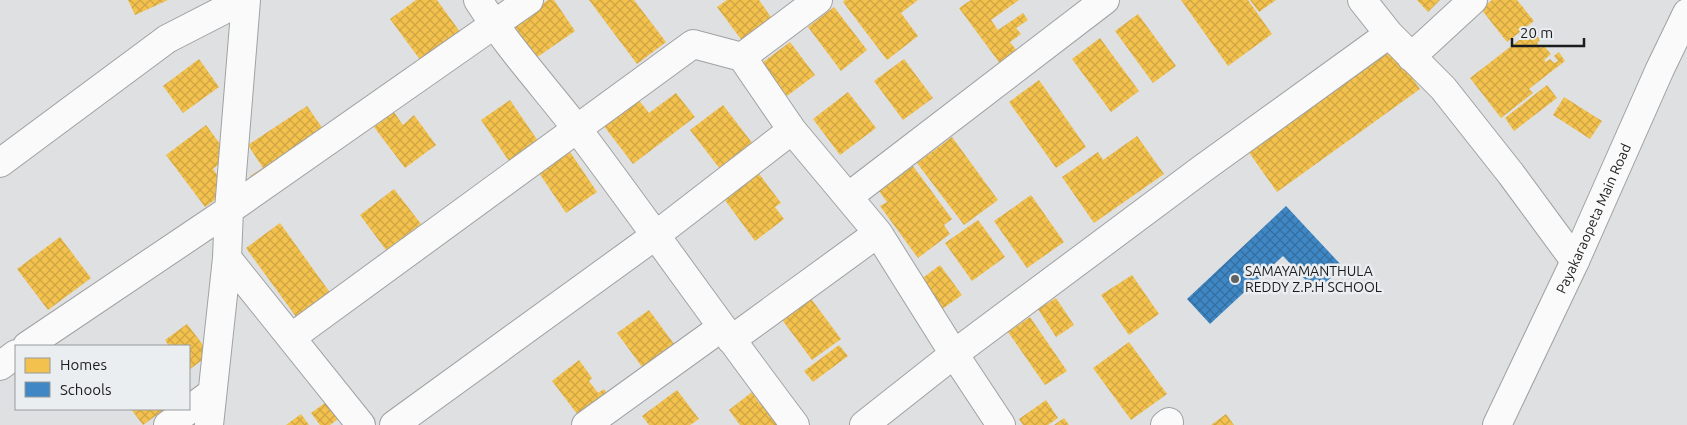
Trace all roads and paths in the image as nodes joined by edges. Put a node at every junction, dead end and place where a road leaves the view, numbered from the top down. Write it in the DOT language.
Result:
graph roads {
  1 [pos="245,0"];
  2 [pos="478,0"];
  3 [pos="529,0"];
  4 [pos="818,0"];
  5 [pos="1105,0"];
  6 [pos="1362,0"];
  7 [pos="1473,0"];
  8 [pos="494,26"];
  9 [pos="1684,26"];
  10 [pos="1389,34"];
  11 [pos="1411,56"];
  12 [pos="742,57"];
  13 [pos="576,128"];
  14 [pos="792,130"];
  15 [pos="0,163"];
  16 [pos="848,197"];
  17 [pos="229,210"];
  18 [pos="878,233"];
  19 [pos="656,235"];
  20 [pos="228,258"];
  21 [pos="1575,261"];
  22 [pos="726,334"];
  23 [pos="292,337"];
  24 [pos="29,345"];
  25 [pos="954,354"];
  26 [pos="15,355"];
  27 [pos="0,366"];
  28 [pos="212,393"];
  29 [pos="190,409"];
  30 [pos="189,410"];
  31 [pos="1505,421"];
  32 [pos="168,425"];
  33 [pos="209,425"];
  34 [pos="362,425"];
  35 [pos="394,425"];
  36 [pos="586,425"];
  37 [pos="795,425"];
  38 [pos="864,425"];
  39 [pos="1002,425"];
  1 -- 15 [label="street"];
  1 -- 17 [label="street"];
  2 -- 8 [label="street"];
  3 -- 8 [label="street"];
  4 -- 12 [label="street"];
  5 -- 16 [label="street"];
  6 -- 10 [label="street"];
  7 -- 11 [label="street"];
  8 -- 13 [label="street"];
  8 -- 17 [label="street"];
  9 -- 21 [label="street, Payakaraopeta Main Road"];
  10 -- 11 [label="street"];
  10 -- 25 [label="street"];
  11 -- 21 [label="street"];
  12 -- 13 [label="street"];
  12 -- 14 [label="street"];
  13 -- 19 [label="street"];
  13 -- 23 [label="street"];
  14 -- 16 [label="street"];
  14 -- 19 [label="street"];
  16 -- 18 [label="street"];
  17 -- 20 [label="street"];
  17 -- 24 [label="street"];
  18 -- 22 [label="street"];
  18 -- 25 [label="street"];
  19 -- 22 [label="street"];
  19 -- 35 [label="street"];
  20 -- 23 [label="street"];
  20 -- 28 [label="street"];
  21 -- 31 [label="street, Payakaraopeta Main Road"];
  22 -- 36 [label="street"];
  22 -- 37 [label="street"];
  23 -- 34 [label="street"];
  25 -- 38 [label="street"];
  25 -- 39 [label="street"];
  26 -- 27 [label="street"];
  28 -- 29 [label="street"];
  28 -- 33 [label="street"];
  30 -- 32 [label="street"];
}
